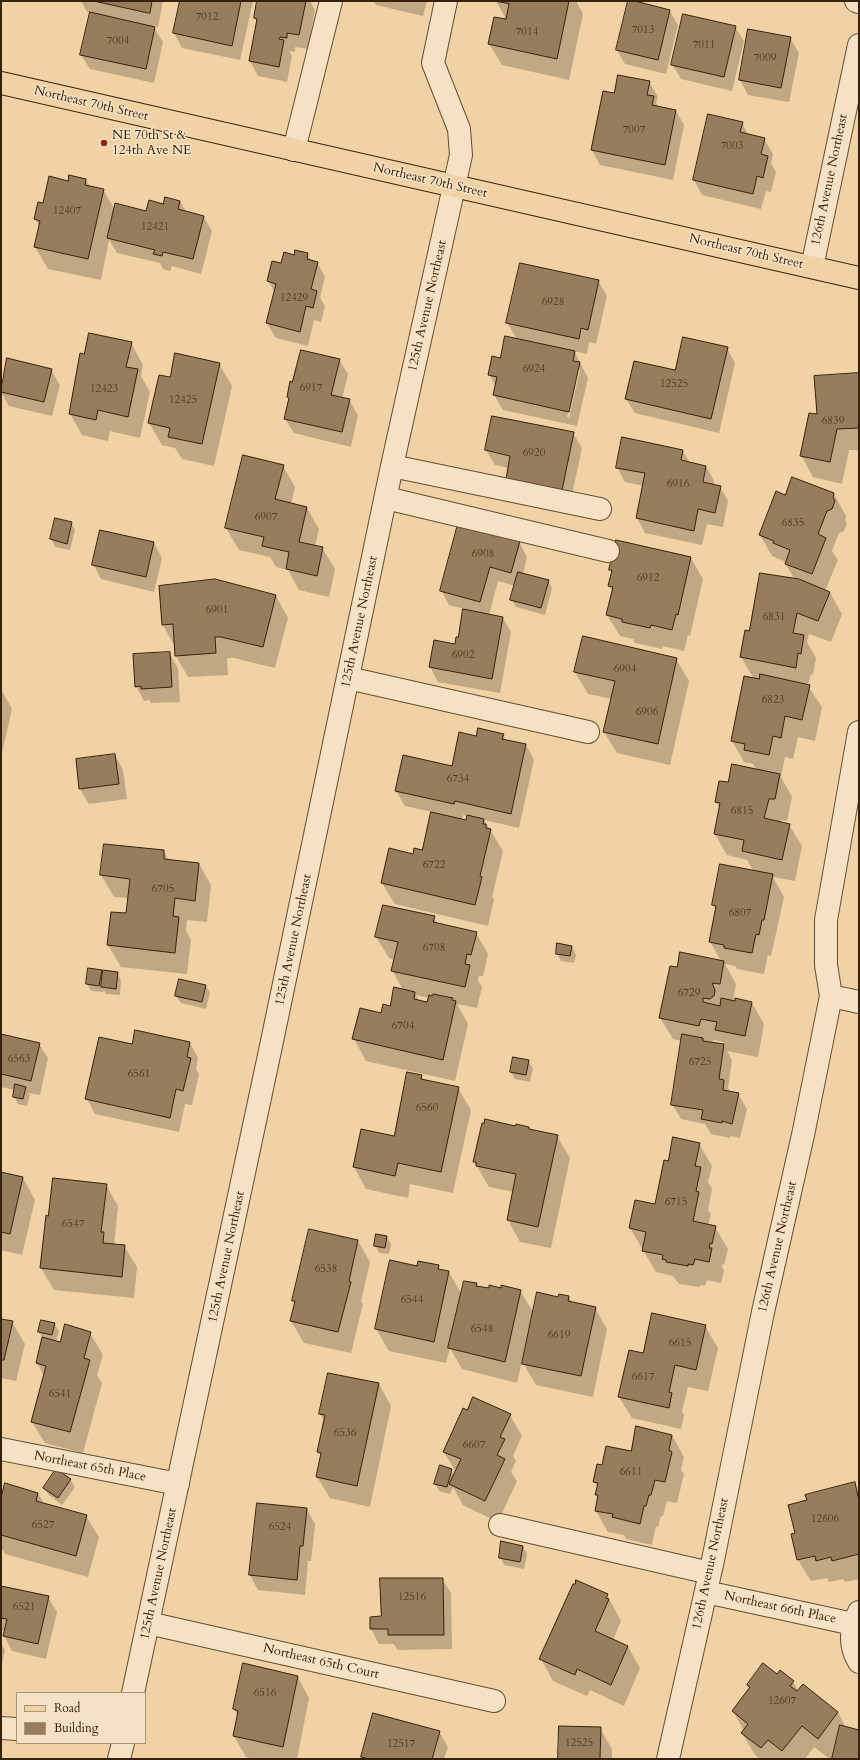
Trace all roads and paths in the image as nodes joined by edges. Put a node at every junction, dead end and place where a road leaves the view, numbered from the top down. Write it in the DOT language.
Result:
graph roads {
  1 [pos="331,1"];
  2 [pos="446,1"];
  3 [pos="856,1"];
  4 [pos="859,2"];
  5 [pos="859,45"];
  6 [pos="1,83"];
  7 [pos="853,99"];
  8 [pos="294,150"];
  9 [pos="454,186"];
  10 [pos="812,267"];
  11 [pos="859,278"];
  12 [pos="392,466"];
  13 [pos="386,498"];
  14 [pos="600,509"];
  15 [pos="608,551"];
  16 [pos="348,678"];
  17 [pos="588,732"];
  18 [pos="859,732"];
  19 [pos="831,996"];
  20 [pos="859,1002"];
  21 [pos="1,1449"];
  22 [pos="178,1484"];
  23 [pos="500,1526"];
  24 [pos="708,1582"];
  25 [pos="856,1618"];
  26 [pos="148,1623"];
  27 [pos="859,1662"];
  28 [pos="133,1692"];
  29 [pos="494,1701"];
  30 [pos="1,1728"];
  31 [pos="16,1729"];
  32 [pos="123,1744"];
  33 [pos="119,1759"];
  34 [pos="668,1759"];
  1 -- 8 [label="street"];
  2 -- 9 [label="street, 125th Avenue Northeast"];
  3 -- 4 [label="street"];
  5 -- 7 [label="street, 126th Avenue Northeast"];
  6 -- 8 [label="main road, Northeast 70th Street"];
  7 -- 10 [label="street, 126th Avenue Northeast"];
  8 -- 9 [label="main road, Northeast 70th Street"];
  9 -- 10 [label="main road, Northeast 70th Street"];
  9 -- 12 [label="street, 125th Avenue Northeast"];
  10 -- 11 [label="main road, Northeast 70th Street"];
  12 -- 13 [label="street, 125th Avenue Northeast"];
  12 -- 14 [label="street"];
  13 -- 15 [label="street"];
  13 -- 16 [label="street, 125th Avenue Northeast"];
  16 -- 17 [label="street"];
  16 -- 22 [label="street, 125th Avenue Northeast"];
  18 -- 19 [label="street, 126th Avenue Northeast"];
  19 -- 20 [label="street"];
  19 -- 24 [label="street, 126th Avenue Northeast"];
  21 -- 22 [label="street, Northeast 65th Place"];
  22 -- 26 [label="street, 125th Avenue Northeast"];
  23 -- 24 [label="street, Northeast 66th Place"];
  24 -- 25 [label="street, Northeast 66th Place"];
  24 -- 34 [label="street, 126th Avenue Northeast"];
  25 -- 27 [label="street, Northeast 66th Place"];
  26 -- 28 [label="street, 125th Avenue Northeast"];
  26 -- 29 [label="street, Northeast 65th Court"];
  30 -- 31 [label="street"];
  32 -- 33 [label="street"];
}
